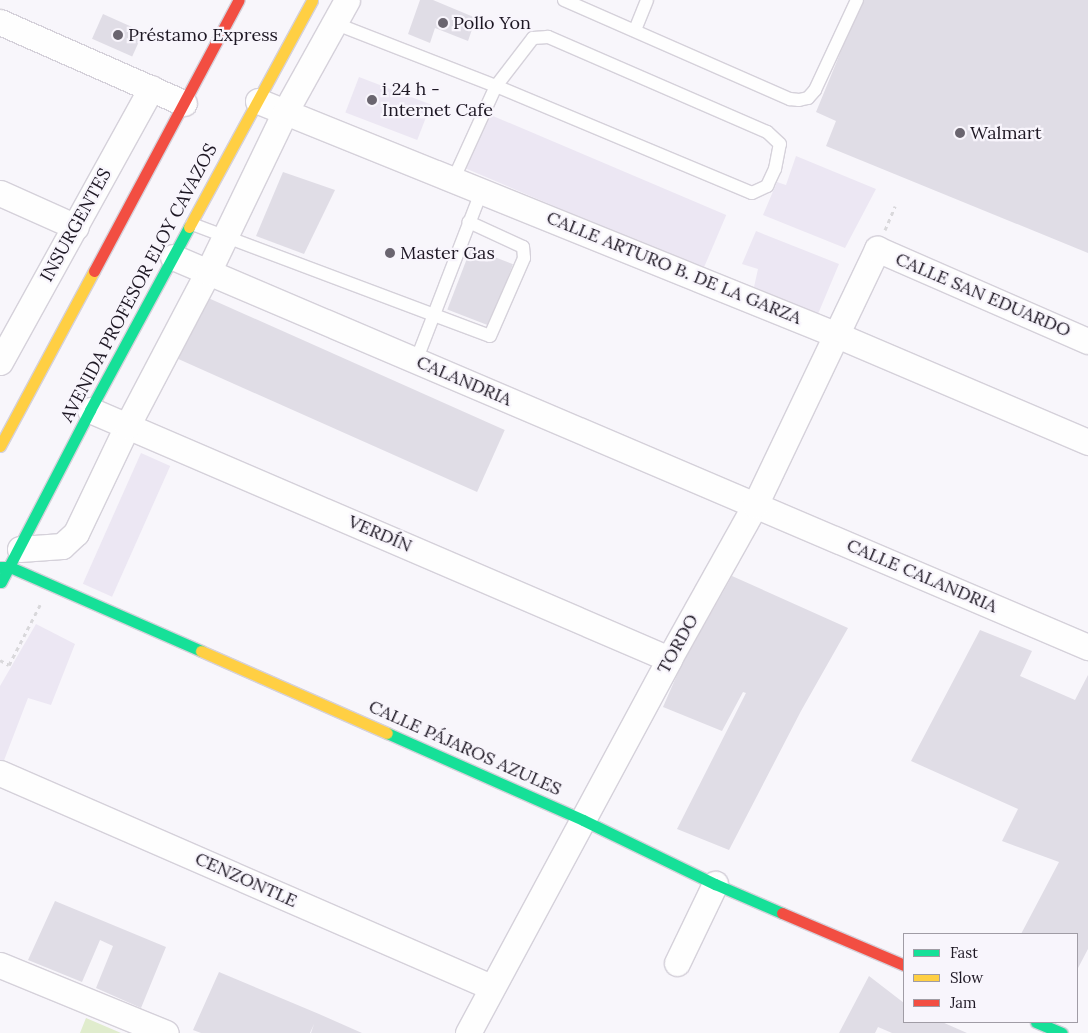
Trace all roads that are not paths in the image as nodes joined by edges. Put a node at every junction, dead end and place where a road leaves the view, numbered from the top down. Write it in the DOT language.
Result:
graph roads {
  1 [pos="239,0"];
  2 [pos="312,0"];
  3 [pos="346,0"];
  4 [pos="564,0"];
  5 [pos="647,0"];
  6 [pos="857,0"];
  7 [pos="0,22"];
  8 [pos="334,23"];
  9 [pos="635,30"];
  10 [pos="496,86"];
  11 [pos="151,88"];
  12 [pos="258,101"];
  13 [pos="184,103"];
  14 [pos="285,112"];
  15 [pos="454,178"];
  16 [pos="482,190"];
  17 [pos="0,193"];
  18 [pos="469,222"];
  19 [pos="192,224"];
  20 [pos="76,227"];
  21 [pos="225,236"];
  22 [pos="877,249"];
  23 [pos="174,258"];
  24 [pos="208,272"];
  25 [pos="433,316"];
  26 [pos="837,334"];
  27 [pos="1088,341"];
  28 [pos="416,361"];
  29 [pos="0,362"];
  30 [pos="90,410"];
  31 [pos="127,426"];
  32 [pos="1088,442"];
  33 [pos="0,446"];
  34 [pos="756,505"];
  35 [pos="8,558"];
  36 [pos="0,583"];
  37 [pos="1088,648"];
  38 [pos="670,659"];
  39 [pos="0,773"];
  40 [pos="583,820"];
  41 [pos="715,884"];
  42 [pos="677,963"];
  43 [pos="0,964"];
  44 [pos="903,966"];
  45 [pos="492,987"];
  46 [pos="1038,1023"];
  47 [pos="166,1033"];
  48 [pos="468,1033"];
  49 [pos="1062,1033"];
  1 -- 13 [label="main road"];
  2 -- 12 [label="main road, AVENIDA PROFESOR ELOY CAVAZOS"];
  3 -- 8 [label="street"];
  4 -- 9 [label="lane"];
  5 -- 9 [label="lane"];
  6 -- 9 [label="lane"];
  7 -- 11 [label="street"];
  8 -- 10 [label="lane"];
  8 -- 14 [label="street"];
  10 -- 10 [label="lane"];
  10 -- 15 [label="lane"];
  11 -- 13 [label="street"];
  11 -- 20 [label="street, INSURGENTES"];
  12 -- 14 [label="street, CALLE ARTURO B. DE LA GARZA"];
  12 -- 19 [label="main road, AVENIDA PROFESOR ELOY CAVAZOS"];
  13 -- 33 [label="main road"];
  14 -- 15 [label="street, CALLE ARTURO B. DE LA GARZA"];
  14 -- 21 [label="street"];
  15 -- 16 [label="street, CALLE ARTURO B. DE LA GARZA"];
  16 -- 18 [label="lane"];
  16 -- 26 [label="street, CALLE ARTURO B. DE LA GARZA"];
  17 -- 20 [label="street"];
  18 -- 25 [label="lane"];
  18 -- 25 [label="lane"];
  19 -- 21 [label="lane"];
  19 -- 23 [label="main road, AVENIDA PROFESOR ELOY CAVAZOS"];
  20 -- 29 [label="street, INSURGENTES"];
  21 -- 24 [label="street"];
  21 -- 25 [label="lane"];
  22 -- 26 [label="street, TORDO"];
  22 -- 27 [label="street, CALLE SAN EDUARDO"];
  23 -- 24 [label="street, CALANDRIA"];
  23 -- 30 [label="main road, AVENIDA PROFESOR ELOY CAVAZOS"];
  24 -- 28 [label="street, CALANDRIA"];
  24 -- 31 [label="street"];
  25 -- 28 [label="lane"];
  26 -- 32 [label="street, CALLE ARTURO B. DE LA GARZA"];
  26 -- 34 [label="street, TORDO"];
  28 -- 34 [label="street, CALANDRIA"];
  30 -- 31 [label="street, VERDÍN"];
  30 -- 35 [label="main road, AVENIDA PROFESOR ELOY CAVAZOS"];
  31 -- 35 [label="street"];
  31 -- 38 [label="street, VERDÍN"];
  34 -- 37 [label="street, CALLE CALANDRIA"];
  34 -- 38 [label="street, TORDO"];
  35 -- 36 [label="main road, AVENIDA PROFESOR ELOY CAVAZOS"];
  35 -- 40 [label="main road, CALLE PÁJAROS AZULES"];
  38 -- 40 [label="street, TORDO"];
  39 -- 45 [label="street, CENZONTLE"];
  40 -- 41 [label="main road, CALLE PÁJAROS AZULES"];
  40 -- 45 [label="street, TORDO"];
  41 -- 42 [label="street"];
  41 -- 44 [label="main road, CALLE PÁJAROS AZULES"];
  43 -- 47 [label="street"];
  45 -- 48 [label="street, TORDO"];
  46 -- 49 [label="main road"];
}
